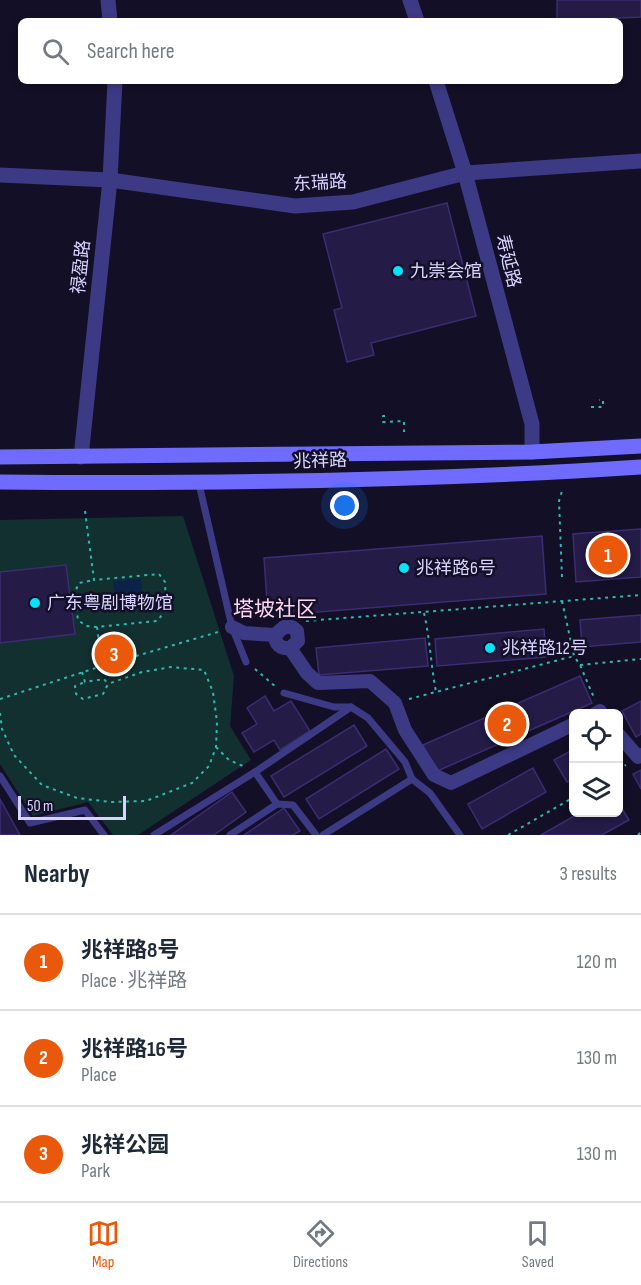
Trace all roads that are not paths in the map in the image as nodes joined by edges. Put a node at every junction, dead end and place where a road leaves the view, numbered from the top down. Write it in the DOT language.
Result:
graph roads {
  1 [pos="108,0"];
  2 [pos="410,0"];
  3 [pos="110,18"];
  4 [pos="416,18"];
  5 [pos="116,84"];
  6 [pos="437,84"];
  7 [pos="641,161"];
  8 [pos="465,173"];
  9 [pos="0,175"];
  10 [pos="110,180"];
  11 [pos="641,446"];
  12 [pos="532,452"];
  13 [pos="0,457"];
  14 [pos="81,457"];
  15 [pos="641,467"];
  16 [pos="0,482"];
  17 [pos="199,484"];
  18 [pos="232,627"];
  19 [pos="246,662"];
  20 [pos="284,693"];
  21 [pos="351,708"];
  22 [pos="569,726"];
  23 [pos="623,740"];
  24 [pos="641,755"];
  25 [pos="255,772"];
  26 [pos="0,776"];
  27 [pos="412,779"];
  28 [pos="277,804"];
  29 [pos="104,835"];
  30 [pos="154,835"];
  31 [pos="230,835"];
  32 [pos="316,835"];
  33 [pos="323,835"];
  34 [pos="460,835"];
  1 -- 3 [label="street"];
  2 -- 4 [label="street"];
  5 -- 10 [label="street, 禄盈路"];
  6 -- 8 [label="street, 寿延路"];
  7 -- 8 [label="street, 东瑞路"];
  8 -- 10 [label="street, 东瑞路"];
  8 -- 12 [label="street, 寿延路"];
  9 -- 10 [label="street, 东瑞路"];
  10 -- 14 [label="street, 禄盈路"];
  11 -- 12 [label="main road, 兆祥路"];
  12 -- 14 [label="main road, 兆祥路"];
  13 -- 14 [label="main road, 兆祥路"];
  15 -- 17 [label="main road, 兆祥路"];
  16 -- 17 [label="main road, 兆祥路"];
  17 -- 18 [label="lane"];
  18 -- 19 [label="lane"];
  18 -- 22 [label="street"];
  20 -- 21 [label="lane"];
  21 -- 25 [label="lane"];
  21 -- 27 [label="lane"];
  23 -- 24 [label="street"];
  25 -- 28 [label="lane"];
  25 -- 30 [label="lane"];
  26 -- 29 [label="lane"];
  27 -- 33 [label="lane"];
  27 -- 34 [label="lane"];
  28 -- 31 [label="lane"];
  28 -- 32 [label="lane"];
}
